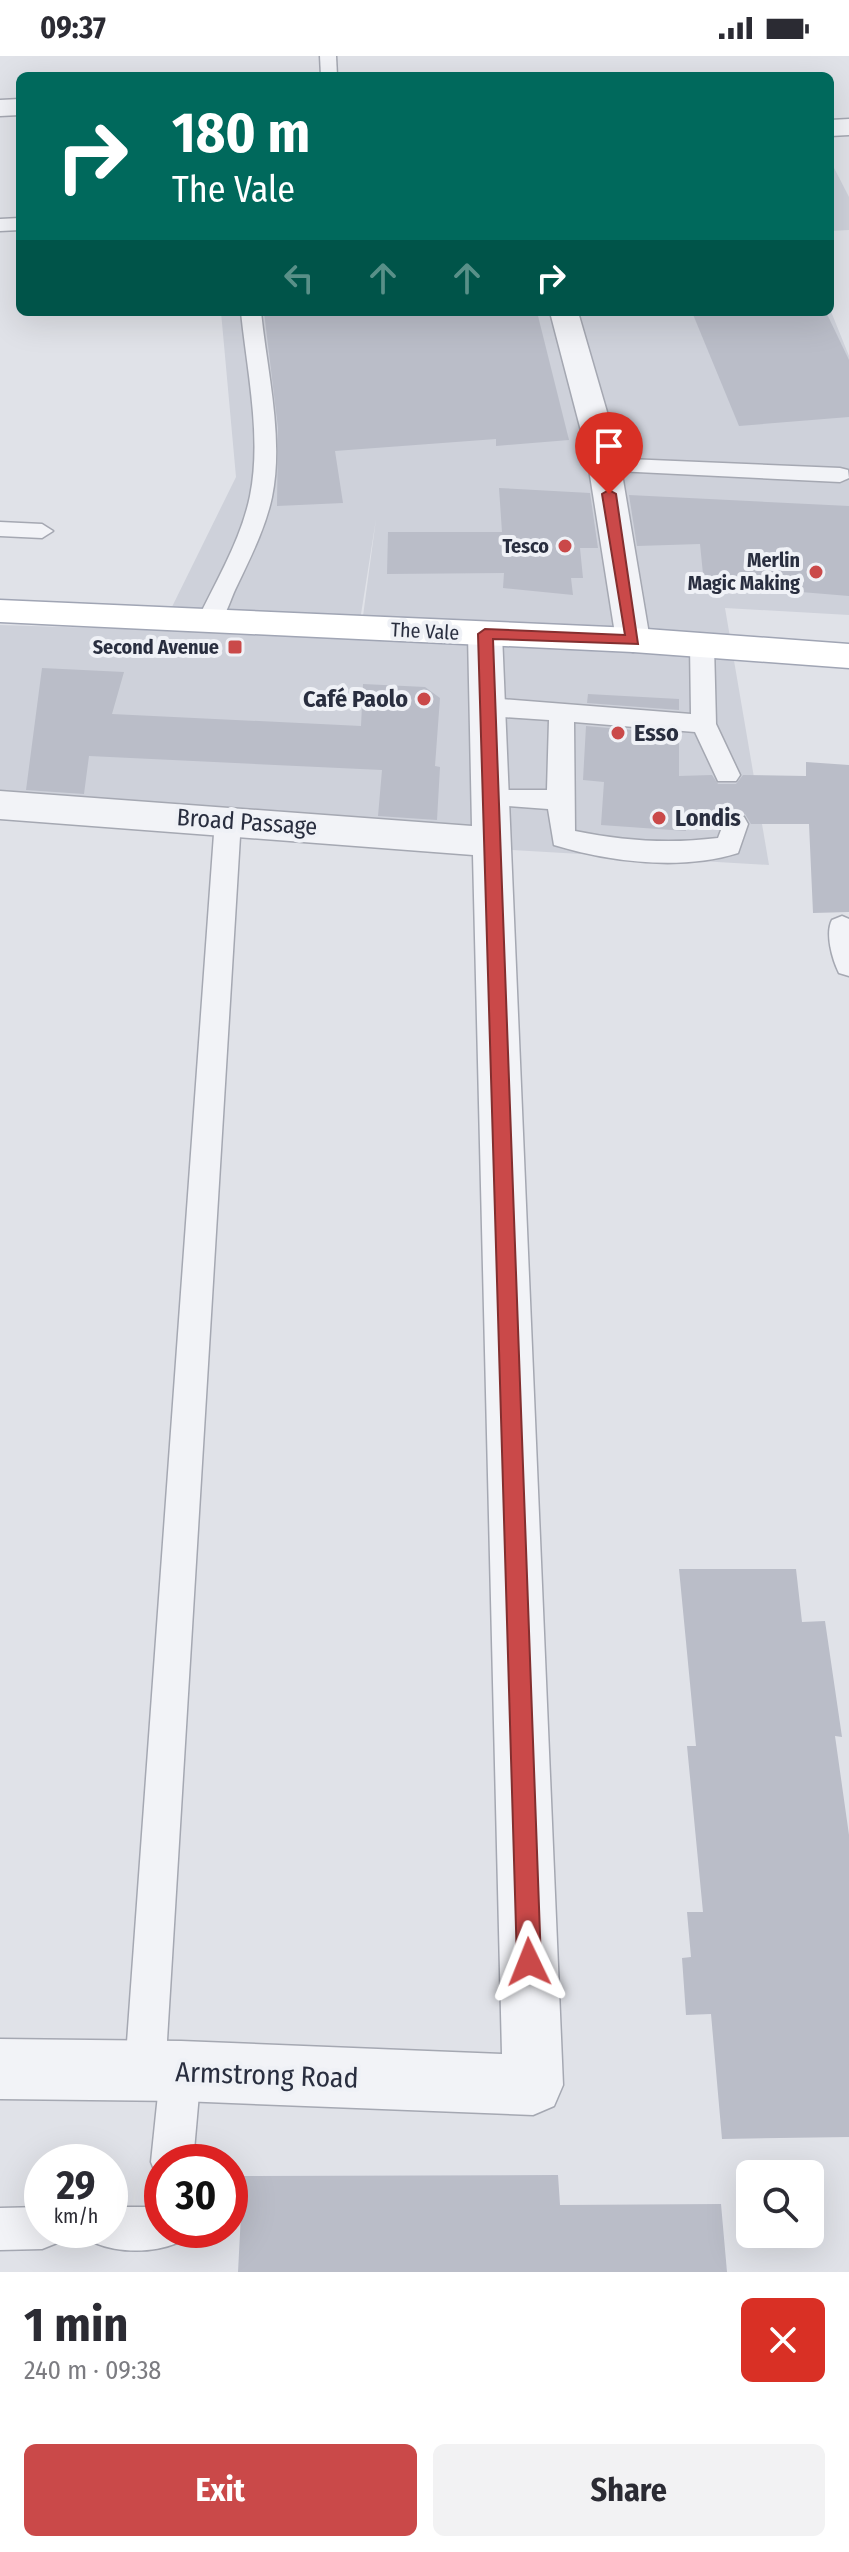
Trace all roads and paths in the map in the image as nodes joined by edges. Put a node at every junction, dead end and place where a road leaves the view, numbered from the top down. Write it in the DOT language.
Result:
graph roads {
  1 [pos="251,316"];
  2 [pos="565,316"];
  3 [pos="604,465"];
  4 [pos="840,475"];
  5 [pos="0,529"];
  6 [pos="42,531"];
  7 [pos="0,611"];
  8 [pos="209,621"];
  9 [pos="485,634"];
  10 [pos="633,640"];
  11 [pos="702,645"];
  12 [pos="849,656"];
  13 [pos="488,707"];
  14 [pos="562,713"];
  15 [pos="704,724"];
  16 [pos="727,775"];
  17 [pos="560,800"];
  18 [pos="0,805"];
  19 [pos="492,819"];
  20 [pos="228,820"];
  21 [pos="735,824"];
  22 [pos="842,927"];
  23 [pos="849,965"];
  24 [pos="0,2069"];
  25 [pos="163,2071"];
  26 [pos="170,2144"];
  27 [pos="24,2228"];
  28 [pos="0,2229"];
  1 -- 8 [label="lane"];
  2 -- 3 [label="street"];
  3 -- 4 [label="lane"];
  3 -- 10 [label="street"];
  5 -- 6 [label="lane"];
  7 -- 8 [label="main road, The Vale"];
  8 -- 9 [label="main road, The Vale"];
  9 -- 10 [label="main road, The Vale"];
  9 -- 13 [label="street"];
  10 -- 11 [label="main road, The Vale"];
  11 -- 12 [label="main road, The Vale"];
  11 -- 15 [label="lane"];
  13 -- 14 [label="lane"];
  13 -- 19 [label="street"];
  14 -- 15 [label="lane"];
  14 -- 17 [label="lane"];
  15 -- 16 [label="lane"];
  17 -- 19 [label="lane"];
  17 -- 21 [label="lane"];
  18 -- 20 [label="street, Broad Passage"];
  19 -- 20 [label="street, Broad Passage"];
  19 -- 25 [label="street, Armstrong Road"];
  20 -- 25 [label="lane"];
  22 -- 23 [label="lane"];
  24 -- 25 [label="street, Armstrong Road"];
  25 -- 26 [label="lane"];
  27 -- 28 [label="lane"];
}
